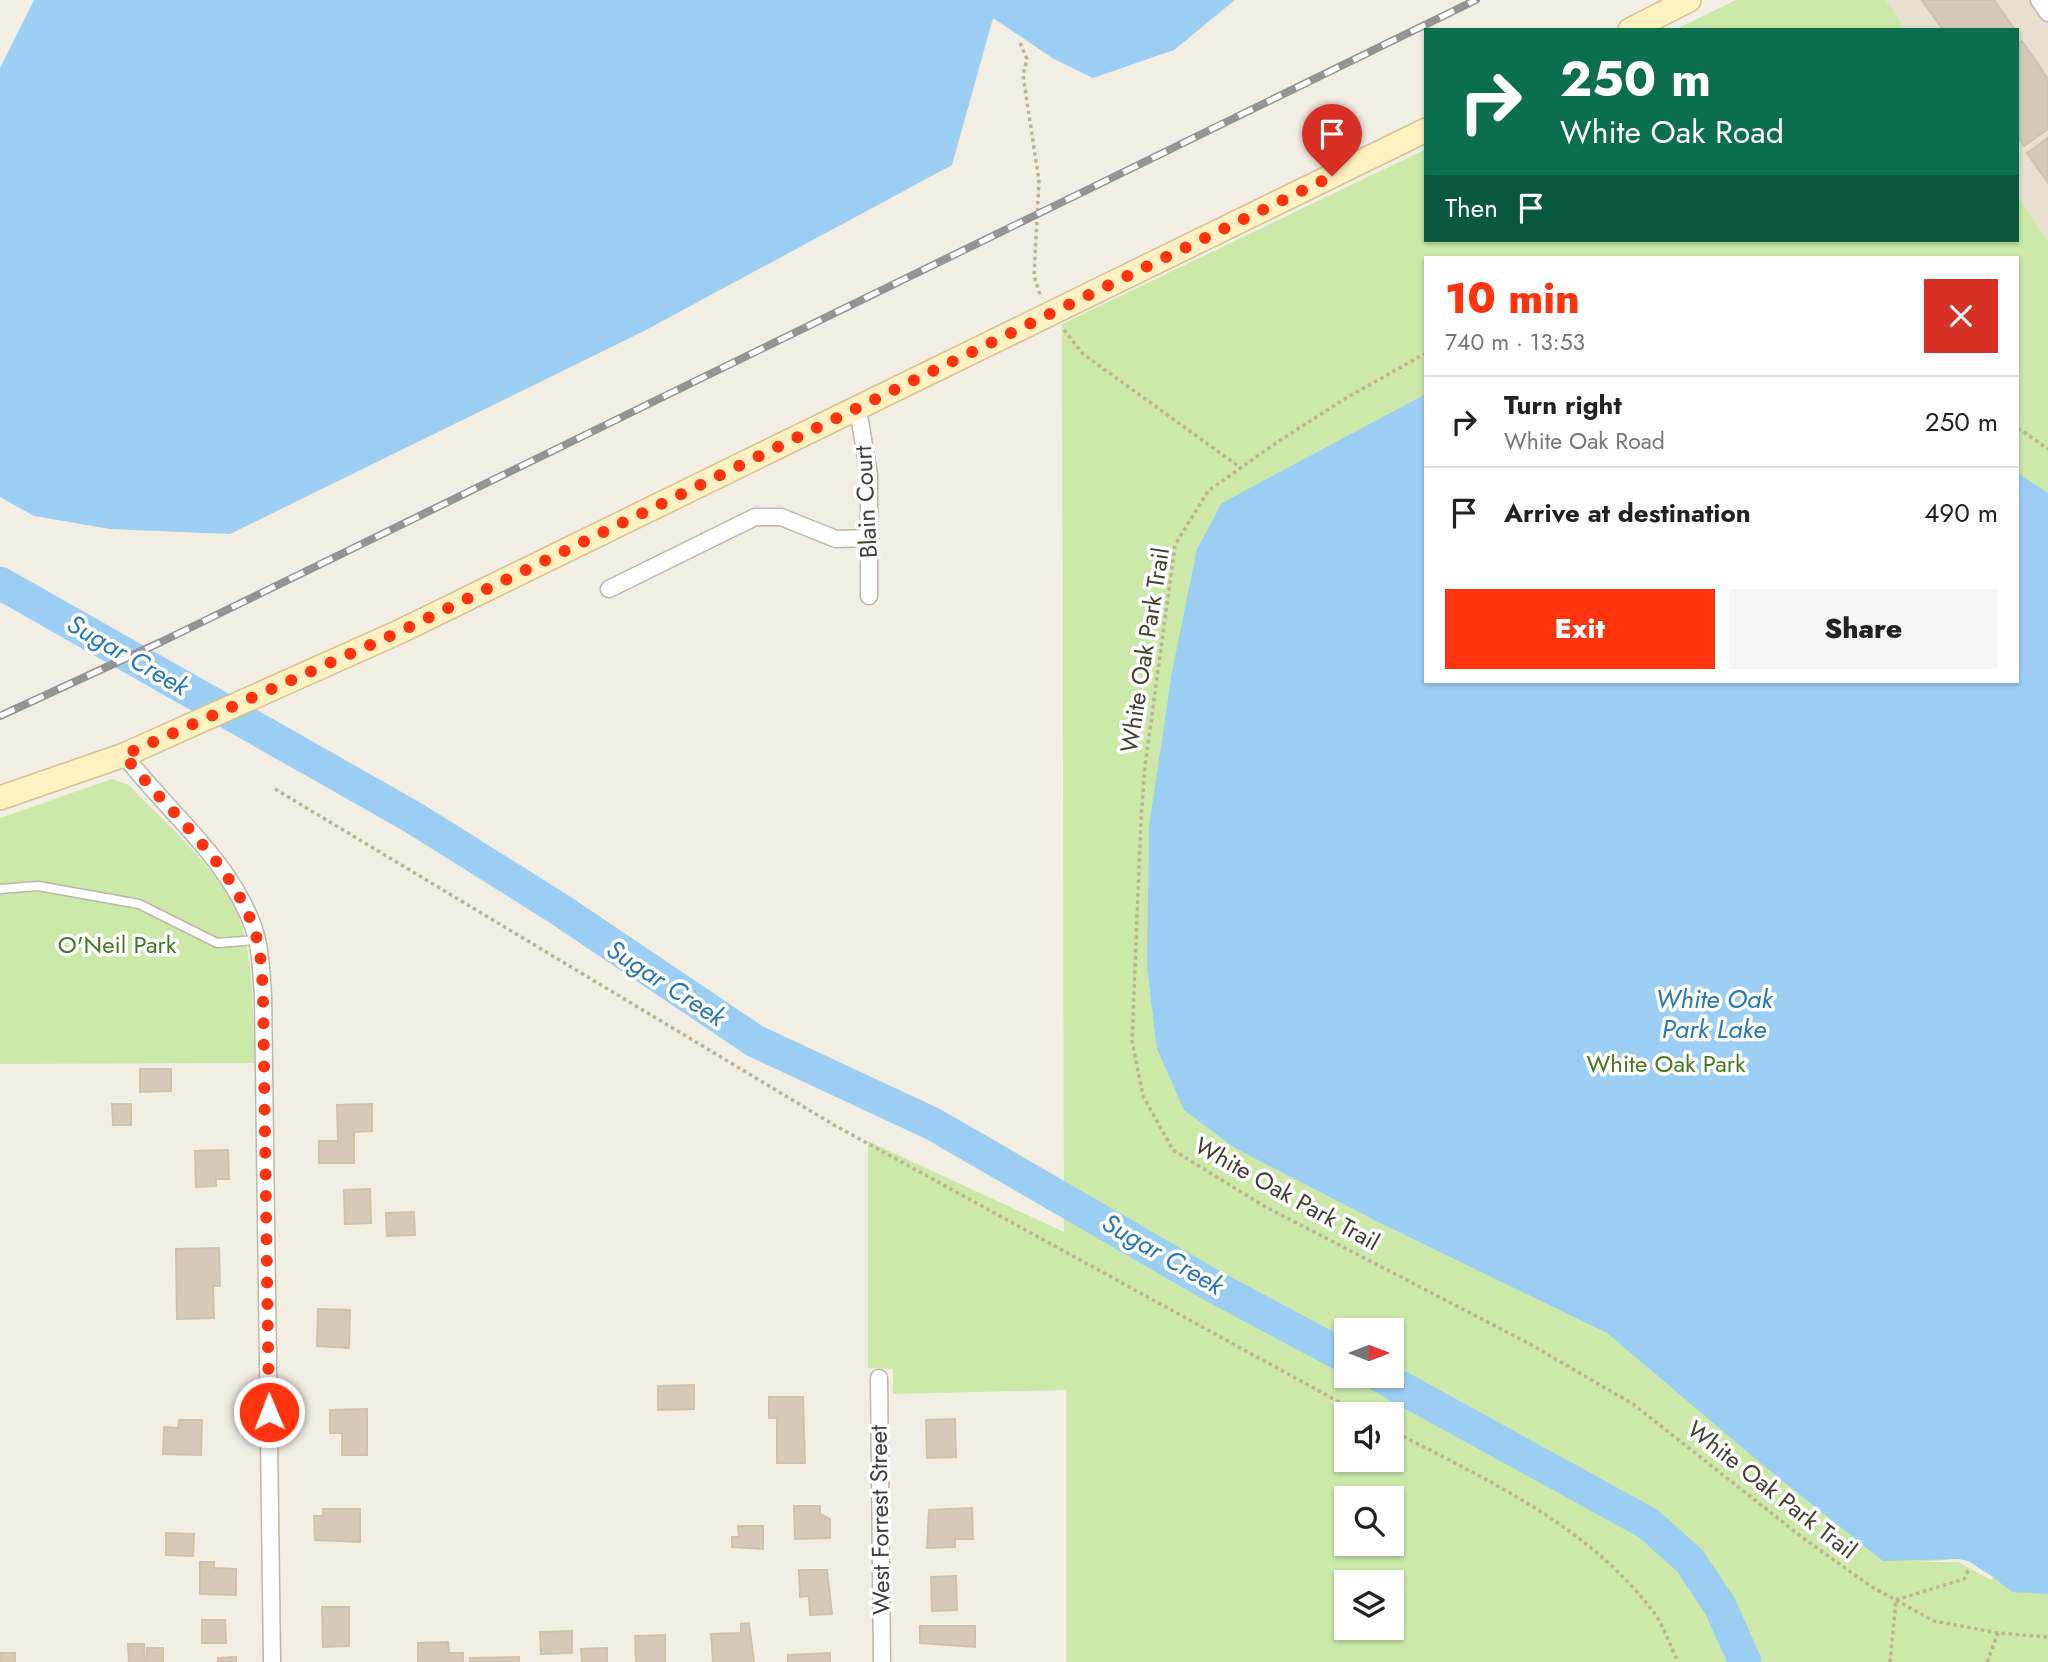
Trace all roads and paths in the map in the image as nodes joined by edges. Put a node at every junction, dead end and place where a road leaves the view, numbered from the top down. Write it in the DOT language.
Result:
graph roads {
  1 [pos="1689,0"];
  2 [pos="2039,0"];
  3 [pos="2048,13"];
  4 [pos="1634,28"];
  5 [pos="1020,43"];
  6 [pos="1424,131"];
  7 [pos="1051,313"];
  8 [pos="1424,355"];
  9 [pos="858,409"];
  10 [pos="2019,429"];
  11 [pos="2048,449"];
  12 [pos="1241,468"];
  13 [pos="870,538"];
  14 [pos="609,589"];
  15 [pos="869,596"];
  16 [pos="124,755"];
  17 [pos="275,789"];
  18 [pos="0,798"];
  19 [pos="0,889"];
  20 [pos="257,940"];
  21 [pos="879,1378"];
  22 [pos="1339,1402"];
  23 [pos="1404,1437"];
  24 [pos="1969,1569"];
  25 [pos="1896,1600"];
  26 [pos="1998,1633"];
  27 [pos="2048,1637"];
  28 [pos="272,1662"];
  29 [pos="882,1662"];
  30 [pos="1678,1662"];
  31 [pos="1890,1662"];
  32 [pos="1987,1662"];
  1 -- 4 [label="street"];
  2 -- 3 [label="street"];
  5 -- 7 [label="path"];
  6 -- 7 [label="street"];
  7 -- 9 [label="street"];
  7 -- 12 [label="path"];
  8 -- 12 [label="path, White Oak Park Trail"];
  9 -- 13 [label="street, Blain Court"];
  9 -- 16 [label="street"];
  10 -- 11 [label="path"];
  12 -- 25 [label="path, White Oak Park Trail"];
  13 -- 14 [label="street"];
  13 -- 15 [label="street, Blain Court"];
  16 -- 18 [label="street"];
  16 -- 20 [label="street"];
  17 -- 22 [label="path"];
  19 -- 20 [label="lane"];
  20 -- 28 [label="street"];
  21 -- 29 [label="street, West Forrest Street"];
  23 -- 30 [label="path"];
  24 -- 25 [label="path"];
  25 -- 26 [label="path, White Oak Park Trail"];
  25 -- 31 [label="path"];
  26 -- 27 [label="path, White Oak Park Trail"];
  26 -- 32 [label="path"];
}
